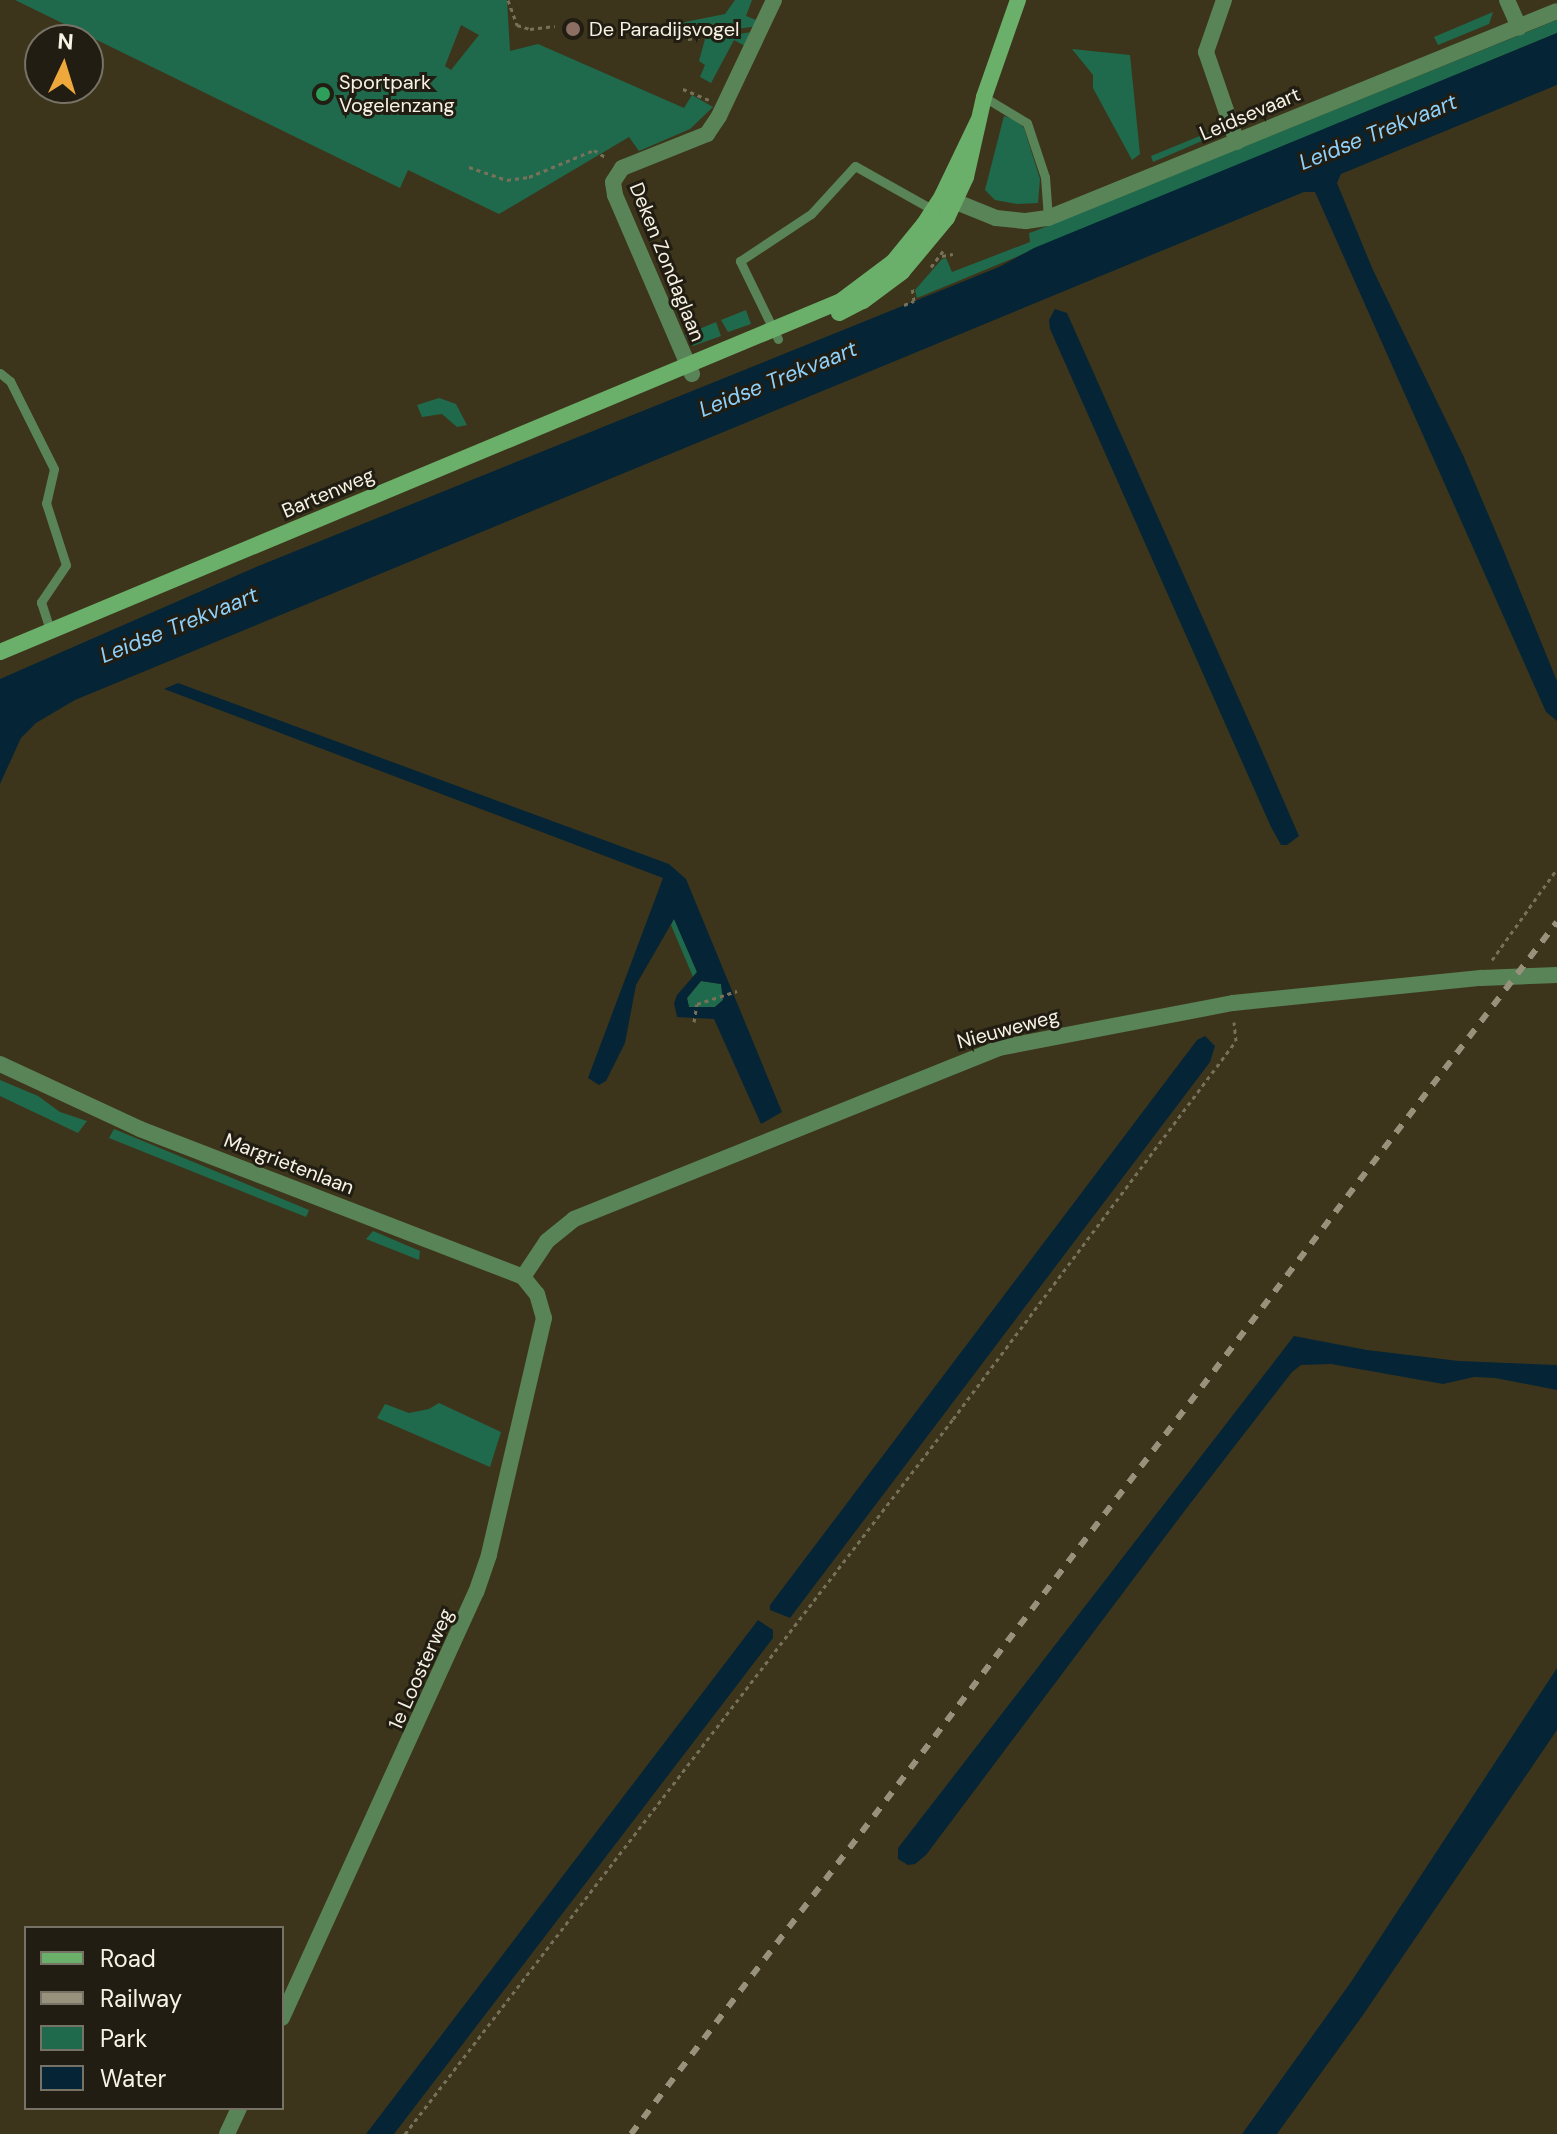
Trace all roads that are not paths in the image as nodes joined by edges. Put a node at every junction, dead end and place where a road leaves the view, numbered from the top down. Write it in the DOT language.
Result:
graph roads {
  1 [pos="774,0"];
  2 [pos="1018,0"];
  3 [pos="1224,0"];
  4 [pos="1507,0"];
  5 [pos="1557,11"];
  6 [pos="1519,27"];
  7 [pos="984,97"];
  8 [pos="1237,142"];
  9 [pos="945,207"];
  10 [pos="1048,218"];
  11 [pos="776,335"];
  12 [pos="689,369"];
  13 [pos="0,373"];
  14 [pos="50,630"];
  15 [pos="0,652"];
  16 [pos="1557,975"];
  17 [pos="0,1064"];
  18 [pos="523,1277"];
  19 [pos="284,2014"];
  20 [pos="238,2110"];
  21 [pos="227,2134"];
  1 -- 12 [label="street, Deken Zondaglaan"];
  2 -- 7 [label="main road"];
  3 -- 8 [label="street"];
  4 -- 6 [label="street"];
  5 -- 6 [label="street, Leidsevaart"];
  6 -- 8 [label="street, Leidsevaart"];
  7 -- 9 [label="main road"];
  7 -- 10 [label="lane"];
  8 -- 10 [label="street, Leidsevaart"];
  9 -- 10 [label="street, Leidsevaart"];
  9 -- 11 [label="main road"];
  9 -- 11 [label="lane"];
  11 -- 12 [label="main road"];
  12 -- 14 [label="main road, Bartenweg"];
  13 -- 14 [label="lane"];
  14 -- 15 [label="main road, Bartenweg"];
  16 -- 18 [label="street, Nieuweweg"];
  17 -- 18 [label="street, Margrietenlaan"];
  18 -- 19 [label="street, 1e Loosterweg"];
  20 -- 21 [label="street"];
}
